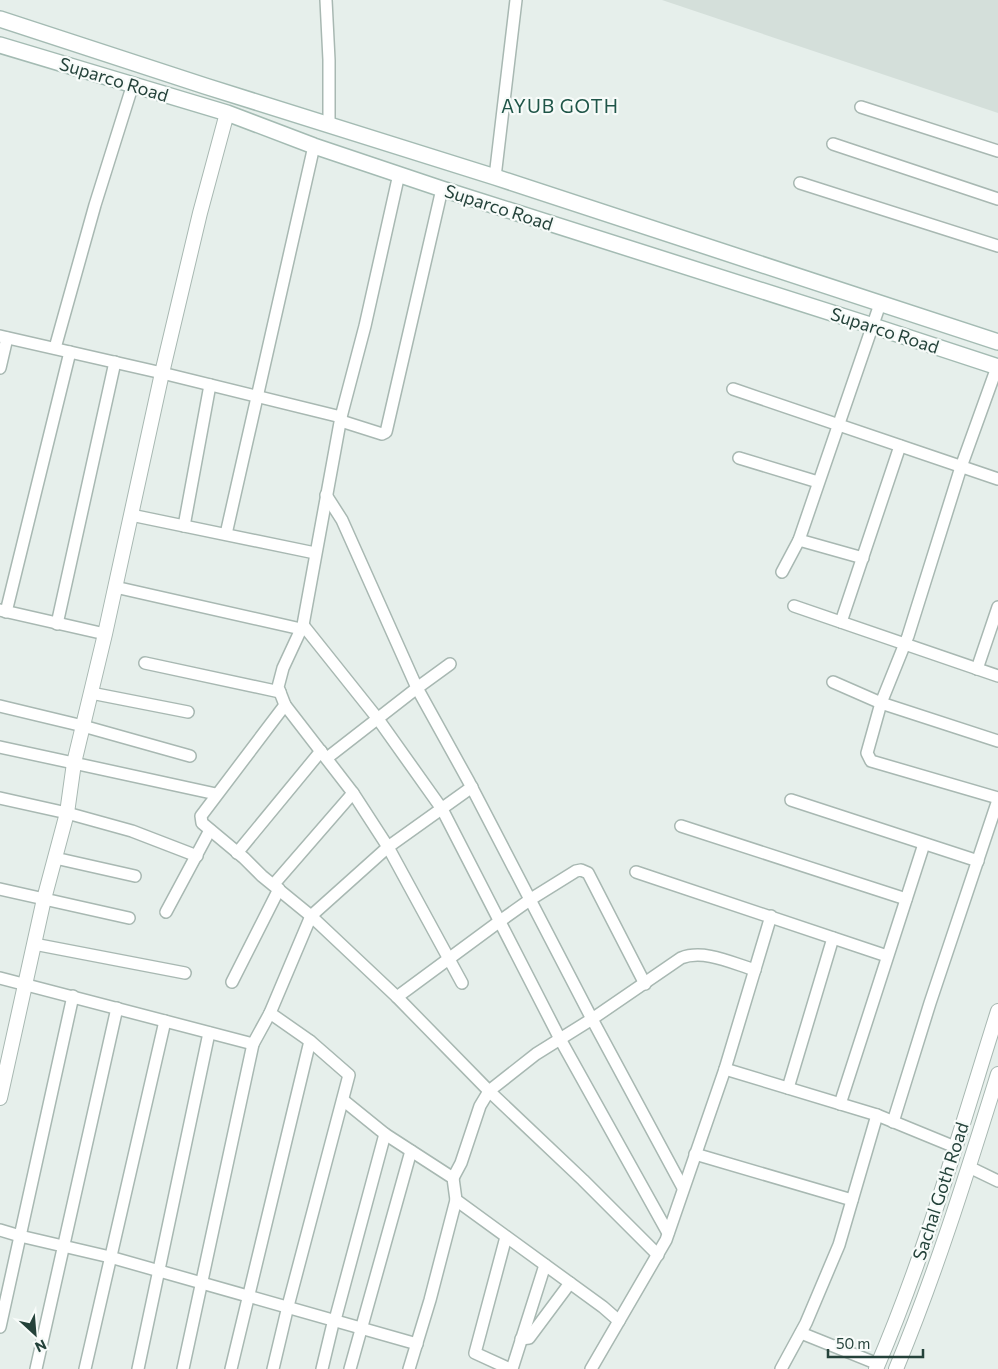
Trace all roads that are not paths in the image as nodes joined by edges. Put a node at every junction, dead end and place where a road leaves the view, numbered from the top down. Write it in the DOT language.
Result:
graph roads {
  1 [pos="326,0"];
  2 [pos="516,0"];
  3 [pos="0,19"];
  4 [pos="0,45"];
  5 [pos="133,84"];
  6 [pos="205,86"];
  7 [pos="200,105"];
  8 [pos="861,107"];
  9 [pos="227,114"];
  10 [pos="329,124"];
  11 [pos="833,144"];
  12 [pos="314,146"];
  13 [pos="998,151"];
  14 [pos="459,167"];
  15 [pos="399,174"];
  16 [pos="494,178"];
  17 [pos="800,183"];
  18 [pos="447,190"];
  19 [pos="998,199"];
  20 [pos="998,246"];
  21 [pos="880,304"];
  22 [pos="873,326"];
  23 [pos="4,337"];
  24 [pos="998,342"];
  25 [pos="55,348"];
  26 [pos="70,352"];
  27 [pos="115,362"];
  28 [pos="998,367"];
  29 [pos="0,368"];
  30 [pos="162,373"];
  31 [pos="210,385"];
  32 [pos="733,389"];
  33 [pos="257,396"];
  34 [pos="341,419"];
  35 [pos="838,425"];
  36 [pos="900,446"];
  37 [pos="740,458"];
  38 [pos="961,467"];
  39 [pos="998,479"];
  40 [pos="818,482"];
  41 [pos="326,495"];
  42 [pos="131,515"];
  43 [pos="184,526"];
  44 [pos="226,534"];
  45 [pos="799,540"];
  46 [pos="315,553"];
  47 [pos="863,558"];
  48 [pos="782,572"];
  49 [pos="115,587"];
  50 [pos="794,606"];
  51 [pos="998,607"];
  52 [pos="3,611"];
  53 [pos="842,622"];
  54 [pos="57,624"];
  55 [pos="302,627"];
  56 [pos="105,634"];
  57 [pos="904,644"];
  58 [pos="145,663"];
  59 [pos="450,664"];
  60 [pos="977,669"];
  61 [pos="998,676"];
  62 [pos="833,682"];
  63 [pos="417,688"];
  64 [pos="280,692"];
  65 [pos="91,693"];
  66 [pos="881,703"];
  67 [pos="284,705"];
  68 [pos="0,706"];
  69 [pos="188,712"];
  70 [pos="378,718"];
  71 [pos="83,726"];
  72 [pos="998,741"];
  73 [pos="0,747"];
  74 [pos="324,754"];
  75 [pos="190,756"];
  76 [pos="74,763"];
  77 [pos="472,787"];
  78 [pos="353,793"];
  79 [pos="216,794"];
  80 [pos="0,798"];
  81 [pos="998,799"];
  82 [pos="791,800"];
  83 [pos="442,808"];
  84 [pos="66,814"];
  85 [pos="681,826"];
  86 [pos="210,830"];
  87 [pos="924,844"];
  88 [pos="388,847"];
  89 [pos="237,853"];
  90 [pos="197,856"];
  91 [pos="55,858"];
  92 [pos="978,861"];
  93 [pos="636,872"];
  94 [pos="135,876"];
  95 [pos="276,887"];
  96 [pos="0,889"];
  97 [pos="44,899"];
  98 [pos="531,899"];
  99 [pos="906,899"];
  100 [pos="166,912"];
  101 [pos="311,916"];
  102 [pos="771,916"];
  103 [pos="129,918"];
  104 [pos="500,920"];
  105 [pos="833,938"];
  106 [pos="34,944"];
  107 [pos="887,956"];
  108 [pos="449,958"];
  109 [pos="755,970"];
  110 [pos="185,973"];
  111 [pos="0,978"];
  112 [pos="232,982"];
  113 [pos="462,983"];
  114 [pos="24,984"];
  115 [pos="645,984"];
  116 [pos="72,996"];
  117 [pos="397,997"];
  118 [pos="117,1008"];
  119 [pos="998,1011"];
  120 [pos="270,1013"];
  121 [pos="592,1019"];
  122 [pos="165,1021"];
  123 [pos="209,1033"];
  124 [pos="560,1039"];
  125 [pos="310,1041"];
  126 [pos="253,1044"];
  127 [pos="724,1069"];
  128 [pos="998,1074"];
  129 [pos="3,1076"];
  130 [pos="788,1088"];
  131 [pos="489,1091"];
  132 [pos="0,1098"];
  133 [pos="342,1100"];
  134 [pos="840,1104"];
  135 [pos="877,1115"];
  136 [pos="893,1122"];
  137 [pos="385,1134"];
  138 [pos="955,1147"];
  139 [pos="411,1151"];
  140 [pos="695,1154"];
  141 [pos="970,1168"];
  142 [pos="453,1178"];
  143 [pos="998,1182"];
  144 [pos="683,1188"];
  145 [pos="456,1200"];
  146 [pos="852,1200"];
  147 [pos="0,1230"];
  148 [pos="668,1234"];
  149 [pos="20,1236"];
  150 [pos="506,1236"];
  151 [pos="64,1246"];
  152 [pos="658,1255"];
  153 [pos="110,1257"];
  154 [pos="545,1265"];
  155 [pos="159,1271"];
  156 [pos="202,1282"];
  157 [pos="570,1283"];
  158 [pos="249,1295"];
  159 [pos="288,1306"];
  160 [pos="334,1319"];
  161 [pos="618,1321"];
  162 [pos="0,1327"];
  163 [pos="362,1327"];
  164 [pos="801,1333"];
  165 [pos="521,1339"];
  166 [pos="417,1344"];
  167 [pos="877,1367"];
  168 [pos="36,1369"];
  169 [pos="84,1369"];
  170 [pos="138,1369"];
  171 [pos="183,1369"];
  172 [pos="231,1369"];
  173 [pos="273,1369"];
  174 [pos="322,1369"];
  175 [pos="350,1369"];
  176 [pos="409,1369"];
  177 [pos="511,1369"];
  178 [pos="591,1369"];
  179 [pos="781,1369"];
  180 [pos="896,1369"];
  1 -- 10 [label="street"];
  2 -- 16 [label="street"];
  3 -- 6 [label="main road, Suparco Road"];
  4 -- 5 [label="main road, Suparco Road"];
  5 -- 7 [label="main road, Suparco Road"];
  5 -- 25 [label="street"];
  6 -- 7 [label="main road"];
  6 -- 10 [label="main road, Suparco Road"];
  7 -- 9 [label="main road, Suparco Road"];
  8 -- 13 [label="street"];
  9 -- 12 [label="main road, Suparco Road"];
  9 -- 30 [label="street"];
  10 -- 14 [label="main road, Suparco Road"];
  11 -- 19 [label="street"];
  12 -- 15 [label="main road, Suparco Road"];
  12 -- 33 [label="street"];
  14 -- 16 [label="main road, Suparco Road"];
  14 -- 18 [label="main road"];
  15 -- 18 [label="main road, Suparco Road"];
  15 -- 34 [label="street"];
  16 -- 21 [label="main road, Suparco Road"];
  17 -- 20 [label="street"];
  18 -- 22 [label="main road, Suparco Road"];
  18 -- 34 [label="street"];
  21 -- 22 [label="street"];
  21 -- 24 [label="main road, Suparco Road"];
  22 -- 28 [label="main road, Suparco Road"];
  22 -- 35 [label="street"];
  23 -- 25 [label="street"];
  23 -- 29 [label="street"];
  25 -- 26 [label="street"];
  26 -- 27 [label="street"];
  26 -- 52 [label="street"];
  27 -- 30 [label="street"];
  27 -- 54 [label="street"];
  28 -- 38 [label="street"];
  30 -- 31 [label="street"];
  30 -- 42 [label="street"];
  31 -- 33 [label="street"];
  31 -- 43 [label="street"];
  32 -- 35 [label="street"];
  33 -- 34 [label="street"];
  33 -- 44 [label="street"];
  34 -- 41 [label="street"];
  35 -- 36 [label="street"];
  35 -- 40 [label="street"];
  36 -- 38 [label="street"];
  36 -- 47 [label="street"];
  37 -- 40 [label="street"];
  38 -- 39 [label="street"];
  38 -- 57 [label="street"];
  40 -- 45 [label="street"];
  41 -- 46 [label="street"];
  41 -- 63 [label="street"];
  42 -- 43 [label="street"];
  42 -- 49 [label="street"];
  43 -- 44 [label="street"];
  44 -- 46 [label="street"];
  45 -- 47 [label="street"];
  45 -- 48 [label="street"];
  46 -- 55 [label="street"];
  47 -- 53 [label="street"];
  49 -- 55 [label="street"];
  49 -- 56 [label="street"];
  50 -- 53 [label="street"];
  51 -- 60 [label="street"];
  52 -- 54 [label="street"];
  53 -- 57 [label="street"];
  54 -- 56 [label="street"];
  55 -- 64 [label="street"];
  55 -- 70 [label="street"];
  56 -- 65 [label="street"];
  57 -- 60 [label="street"];
  57 -- 66 [label="street"];
  58 -- 64 [label="street"];
  59 -- 63 [label="street"];
  60 -- 61 [label="street"];
  62 -- 66 [label="street"];
  63 -- 70 [label="street"];
  63 -- 77 [label="street"];
  64 -- 67 [label="street"];
  65 -- 69 [label="street"];
  65 -- 71 [label="street"];
  66 -- 72 [label="street"];
  66 -- 81 [label="street"];
  67 -- 74 [label="street"];
  67 -- 79 [label="street"];
  68 -- 71 [label="street"];
  70 -- 74 [label="street"];
  70 -- 83 [label="street"];
  71 -- 75 [label="street"];
  71 -- 76 [label="street"];
  73 -- 76 [label="street"];
  74 -- 78 [label="street"];
  74 -- 89 [label="street"];
  76 -- 79 [label="street"];
  76 -- 84 [label="street"];
  77 -- 83 [label="street"];
  77 -- 98 [label="street"];
  78 -- 88 [label="street"];
  78 -- 95 [label="street"];
  79 -- 86 [label="street"];
  80 -- 84 [label="street"];
  81 -- 92 [label="street"];
  82 -- 87 [label="street"];
  83 -- 88 [label="street"];
  83 -- 104 [label="street"];
  84 -- 90 [label="street"];
  84 -- 91 [label="street"];
  85 -- 99 [label="street"];
  86 -- 89 [label="street"];
  86 -- 90 [label="street"];
  87 -- 92 [label="street"];
  87 -- 99 [label="street"];
  88 -- 101 [label="street"];
  88 -- 108 [label="street"];
  89 -- 95 [label="street"];
  90 -- 100 [label="street"];
  91 -- 94 [label="street"];
  91 -- 97 [label="street"];
  92 -- 136 [label="street"];
  93 -- 102 [label="street"];
  95 -- 101 [label="street"];
  95 -- 112 [label="street"];
  96 -- 97 [label="street"];
  97 -- 103 [label="street"];
  97 -- 106 [label="street"];
  98 -- 104 [label="street"];
  98 -- 115 [label="street"];
  98 -- 121 [label="street"];
  99 -- 107 [label="street"];
  101 -- 117 [label="street"];
  101 -- 120 [label="street"];
  102 -- 105 [label="street"];
  102 -- 109 [label="street"];
  104 -- 108 [label="street"];
  104 -- 124 [label="street"];
  105 -- 107 [label="street"];
  105 -- 130 [label="street"];
  106 -- 110 [label="street"];
  106 -- 114 [label="street"];
  107 -- 134 [label="street"];
  108 -- 113 [label="street"];
  108 -- 117 [label="street"];
  109 -- 115 [label="street"];
  109 -- 127 [label="street"];
  111 -- 114 [label="street"];
  114 -- 116 [label="street"];
  114 -- 129 [label="street"];
  115 -- 121 [label="street"];
  116 -- 118 [label="street"];
  116 -- 149 [label="street"];
  117 -- 131 [label="street"];
  118 -- 122 [label="street"];
  118 -- 151 [label="street"];
  119 -- 138 [label="street, Sachal Goth Road"];
  120 -- 125 [label="street"];
  120 -- 126 [label="street"];
  121 -- 124 [label="street"];
  121 -- 144 [label="street"];
  122 -- 123 [label="street"];
  122 -- 153 [label="street"];
  123 -- 126 [label="street"];
  123 -- 155 [label="street"];
  124 -- 131 [label="street"];
  124 -- 148 [label="street"];
  125 -- 133 [label="street"];
  125 -- 158 [label="street"];
  126 -- 156 [label="street"];
  127 -- 130 [label="street"];
  127 -- 140 [label="street"];
  128 -- 141 [label="street, Sachal Goth Road"];
  129 -- 132 [label="street"];
  130 -- 134 [label="street"];
  131 -- 142 [label="street"];
  131 -- 152 [label="street"];
  133 -- 137 [label="street"];
  133 -- 159 [label="street"];
  134 -- 135 [label="street"];
  135 -- 136 [label="street"];
  135 -- 146 [label="street"];
  136 -- 138 [label="street"];
  137 -- 139 [label="street"];
  137 -- 160 [label="street"];
  138 -- 167 [label="street, Sachal Goth Road"];
  139 -- 142 [label="street"];
  139 -- 163 [label="street"];
  140 -- 144 [label="street"];
  140 -- 146 [label="street"];
  141 -- 143 [label="street"];
  141 -- 180 [label="street, Sachal Goth Road"];
  142 -- 145 [label="street"];
  144 -- 148 [label="street"];
  145 -- 150 [label="street"];
  145 -- 166 [label="street"];
  146 -- 164 [label="street"];
  147 -- 149 [label="street"];
  148 -- 152 [label="street"];
  149 -- 151 [label="street"];
  149 -- 162 [label="street"];
  150 -- 154 [label="street"];
  150 -- 177 [label="street"];
  151 -- 153 [label="street"];
  151 -- 168 [label="street"];
  152 -- 161 [label="street"];
  153 -- 155 [label="street"];
  153 -- 169 [label="street"];
  154 -- 157 [label="street"];
  154 -- 165 [label="street"];
  155 -- 156 [label="street"];
  155 -- 170 [label="street"];
  156 -- 158 [label="street"];
  156 -- 171 [label="street"];
  157 -- 161 [label="street"];
  157 -- 165 [label="street"];
  158 -- 159 [label="street"];
  158 -- 172 [label="street"];
  159 -- 160 [label="street"];
  159 -- 173 [label="street"];
  160 -- 163 [label="street"];
  160 -- 174 [label="street"];
  161 -- 178 [label="street"];
  163 -- 166 [label="street"];
  163 -- 175 [label="street"];
  164 -- 167 [label="street"];
  164 -- 179 [label="street"];
  165 -- 177 [label="street"];
  166 -- 176 [label="street"];
}
